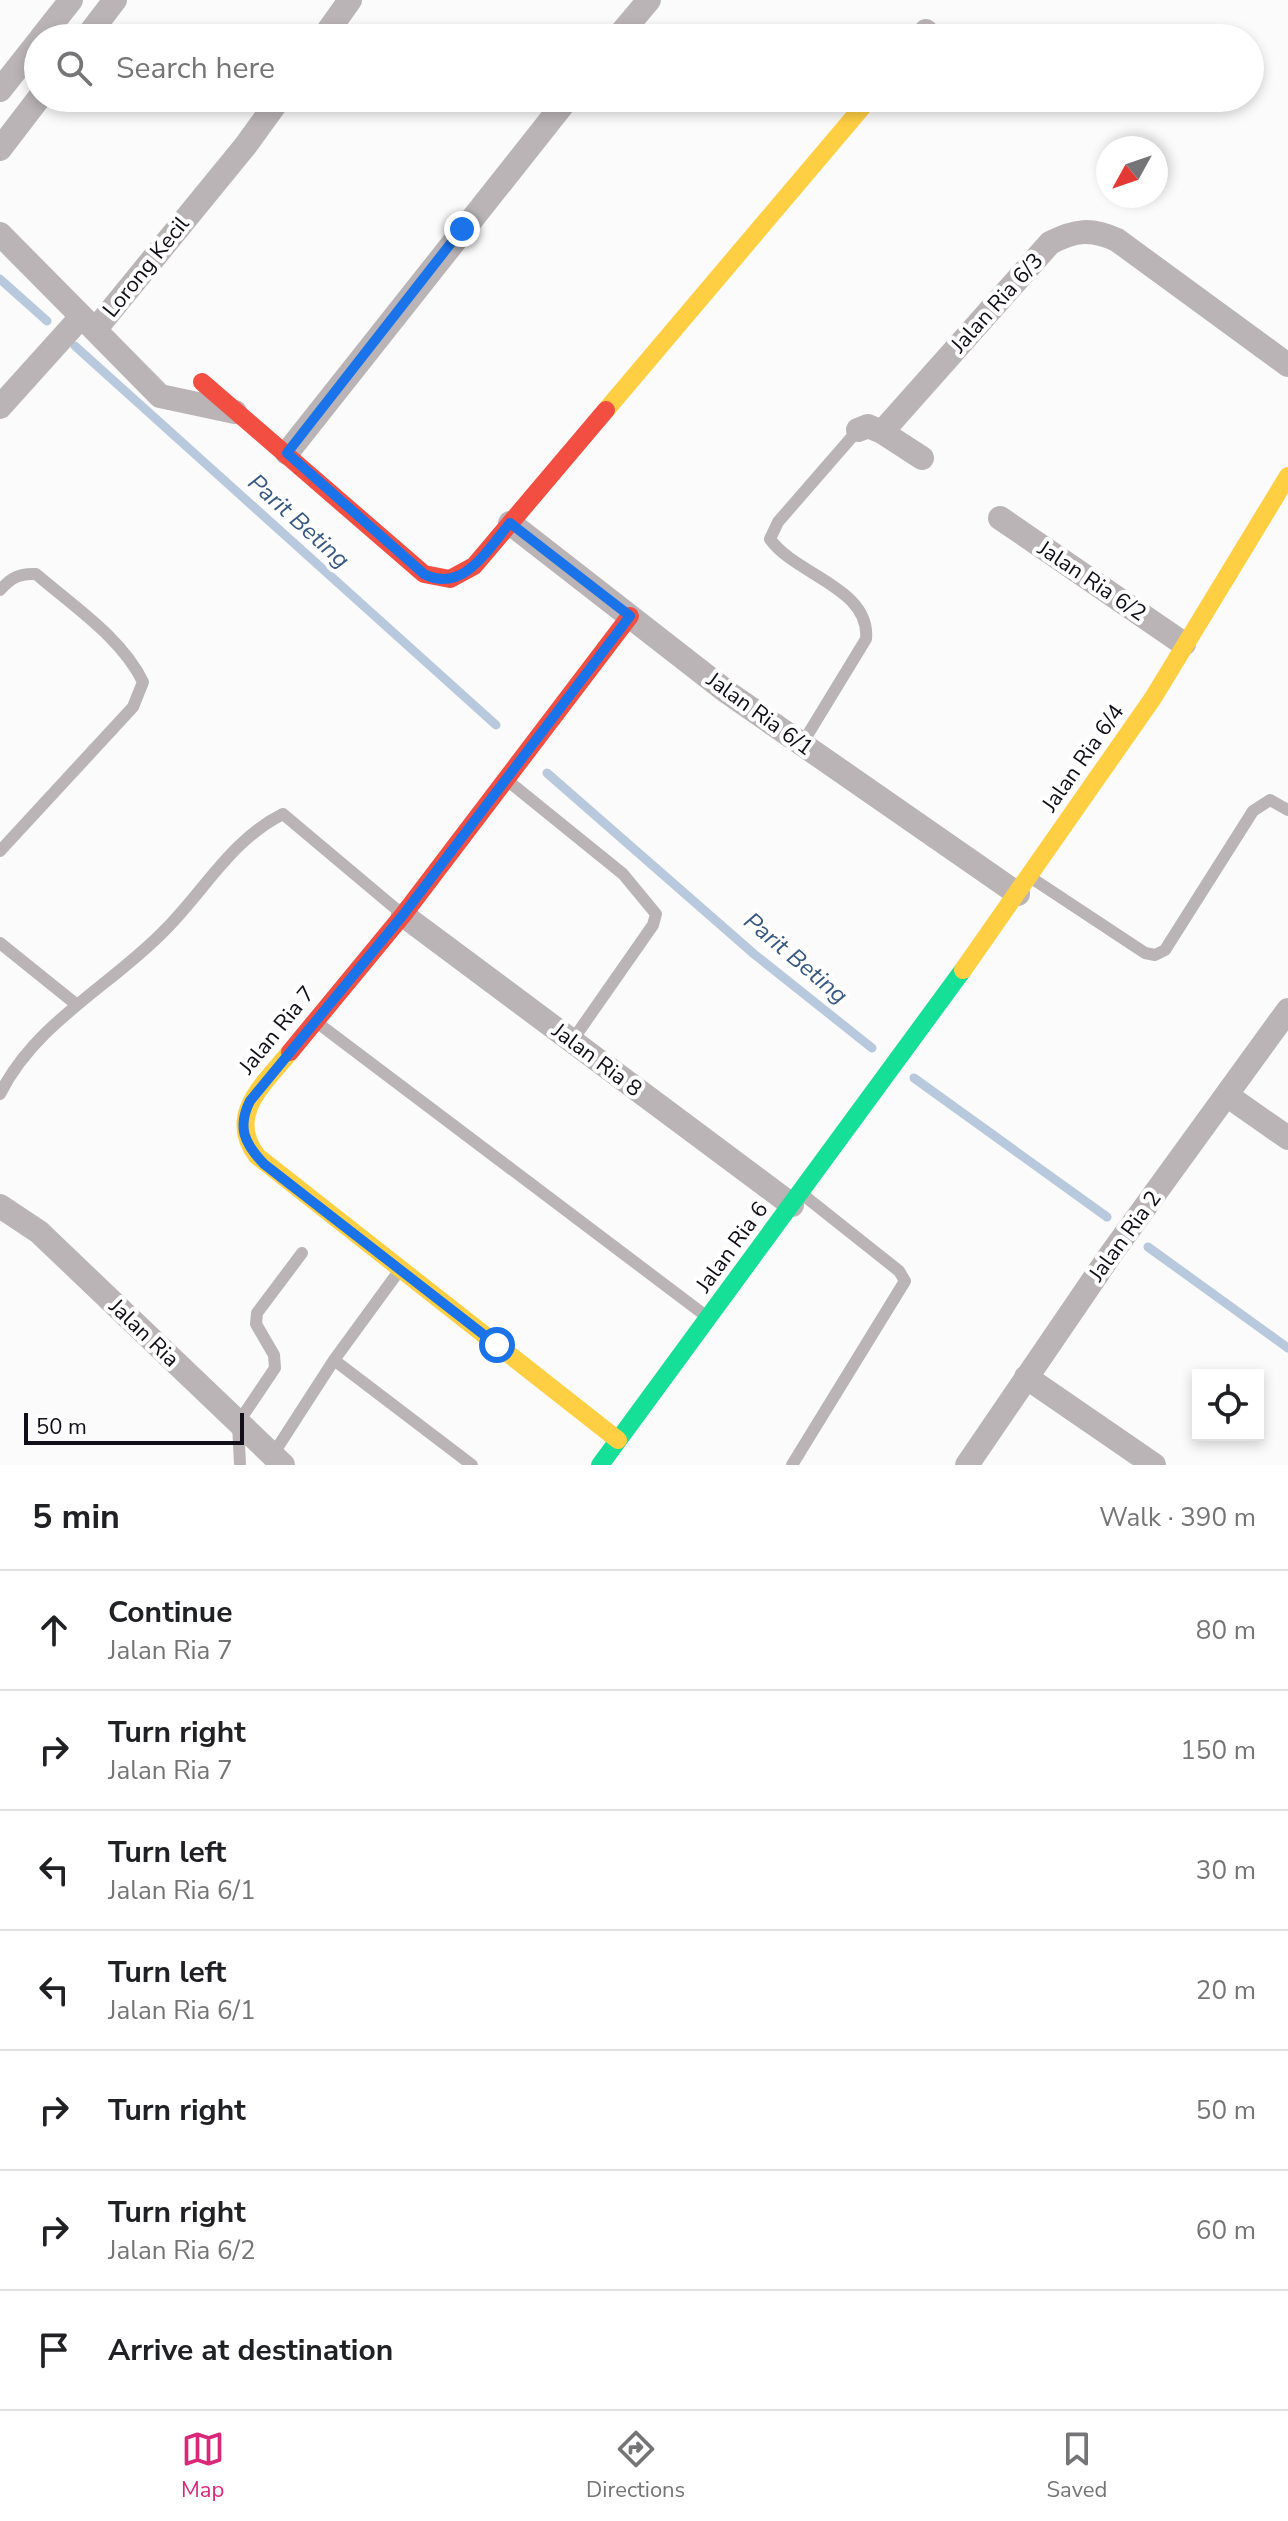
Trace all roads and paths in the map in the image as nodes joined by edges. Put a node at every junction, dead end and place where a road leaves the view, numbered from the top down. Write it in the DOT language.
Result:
graph roads {
  1 [pos="71,0"];
  2 [pos="115,0"];
  3 [pos="350,0"];
  4 [pos="649,0"];
  5 [pos="52,24"];
  6 [pos="97,24"];
  7 [pos="333,24"];
  8 [pos="629,24"];
  9 [pos="24,60"];
  10 [pos="0,90"];
  11 [pos="28,112"];
  12 [pos="268,112"];
  13 [pos="557,112"];
  14 [pos="858,112"];
  15 [pos="0,149"];
  16 [pos="0,234"];
  17 [pos="72,332"];
  18 [pos="1288,365"];
  19 [pos="202,382"];
  20 [pos="0,407"];
  21 [pos="238,412"];
  22 [pos="870,431"];
  23 [pos="287,453"];
  24 [pos="922,458"];
  25 [pos="1288,476"];
  26 [pos="1000,518"];
  27 [pos="510,523"];
  28 [pos="0,590"];
  29 [pos="630,616"];
  30 [pos="1184,644"];
  31 [pos="802,744"];
  32 [pos="509,773"];
  33 [pos="1288,810"];
  34 [pos="0,851"];
  35 [pos="1024,885"];
  36 [pos="403,915"];
  37 [pos="0,943"];
  38 [pos="77,1005"];
  39 [pos="1288,1010"];
  40 [pos="315,1021"];
  41 [pos="572,1041"];
  42 [pos="901,1056"];
  43 [pos="0,1094"];
  44 [pos="1228,1096"];
  45 [pos="1288,1138"];
  46 [pos="796,1199"];
  47 [pos="0,1206"];
  48 [pos="302,1253"];
  49 [pos="400,1269"];
  50 [pos="709,1318"];
  51 [pos="334,1360"];
  52 [pos="1026,1377"];
  53 [pos="238,1423"];
  54 [pos="618,1440"];
  55 [pos="278,1460"];
  56 [pos="240,1465"];
  57 [pos="472,1465"];
  58 [pos="600,1465"];
  59 [pos="792,1465"];
  60 [pos="967,1465"];
  61 [pos="1154,1465"];
  1 -- 5 [label="street"];
  2 -- 6 [label="street"];
  3 -- 7 [label="street"];
  4 -- 8 [label="street"];
  9 -- 10 [label="street"];
  11 -- 15 [label="street"];
  12 -- 17 [label="street, Lorong Kecil"];
  13 -- 23 [label="street"];
  14 -- 27 [label="street"];
  16 -- 17 [label="street, Lorong Kecil"];
  17 -- 20 [label="street"];
  17 -- 21 [label="street"];
  18 -- 22 [label="street, Jalan Ria 6/3"];
  19 -- 21 [label="street"];
  21 -- 23 [label="street"];
  22 -- 24 [label="street"];
  22 -- 31 [label="lane"];
  23 -- 27 [label="street"];
  25 -- 30 [label="street, Jalan Ria 6/4"];
  26 -- 30 [label="street, Jalan Ria 6/2"];
  27 -- 29 [label="street, Jalan Ria 6/1"];
  28 -- 34 [label="lane"];
  29 -- 31 [label="street, Jalan Ria 6/1"];
  29 -- 32 [label="street, Jalan Ria 7"];
  30 -- 35 [label="street, Jalan Ria 6/4"];
  31 -- 35 [label="street, Jalan Ria 6/1"];
  32 -- 36 [label="street, Jalan Ria 7"];
  32 -- 41 [label="lane"];
  33 -- 35 [label="lane"];
  35 -- 42 [label="street, Jalan Ria 6/4"];
  36 -- 38 [label="lane"];
  36 -- 40 [label="street, Jalan Ria 7"];
  36 -- 41 [label="street, Jalan Ria 8"];
  37 -- 38 [label="lane"];
  38 -- 43 [label="lane"];
  39 -- 44 [label="street, Jalan Ria 2"];
  40 -- 49 [label="street, Jalan Ria 7"];
  40 -- 50 [label="lane"];
  41 -- 46 [label="street, Jalan Ria 8"];
  42 -- 46 [label="street, Jalan Ria 6"];
  44 -- 45 [label="street"];
  44 -- 52 [label="street, Jalan Ria 2"];
  46 -- 50 [label="street, Jalan Ria 6"];
  46 -- 59 [label="lane"];
  47 -- 53 [label="street, Jalan Ria"];
  48 -- 53 [label="lane"];
  49 -- 51 [label="lane"];
  49 -- 54 [label="street, Jalan Ria 7"];
  50 -- 54 [label="street, Jalan Ria 6"];
  51 -- 55 [label="lane"];
  51 -- 57 [label="lane"];
  52 -- 60 [label="street, Jalan Ria 2"];
  52 -- 61 [label="street"];
  53 -- 55 [label="street, Jalan Ria"];
  53 -- 56 [label="lane"];
  54 -- 58 [label="street, Jalan Ria 6"];
}
